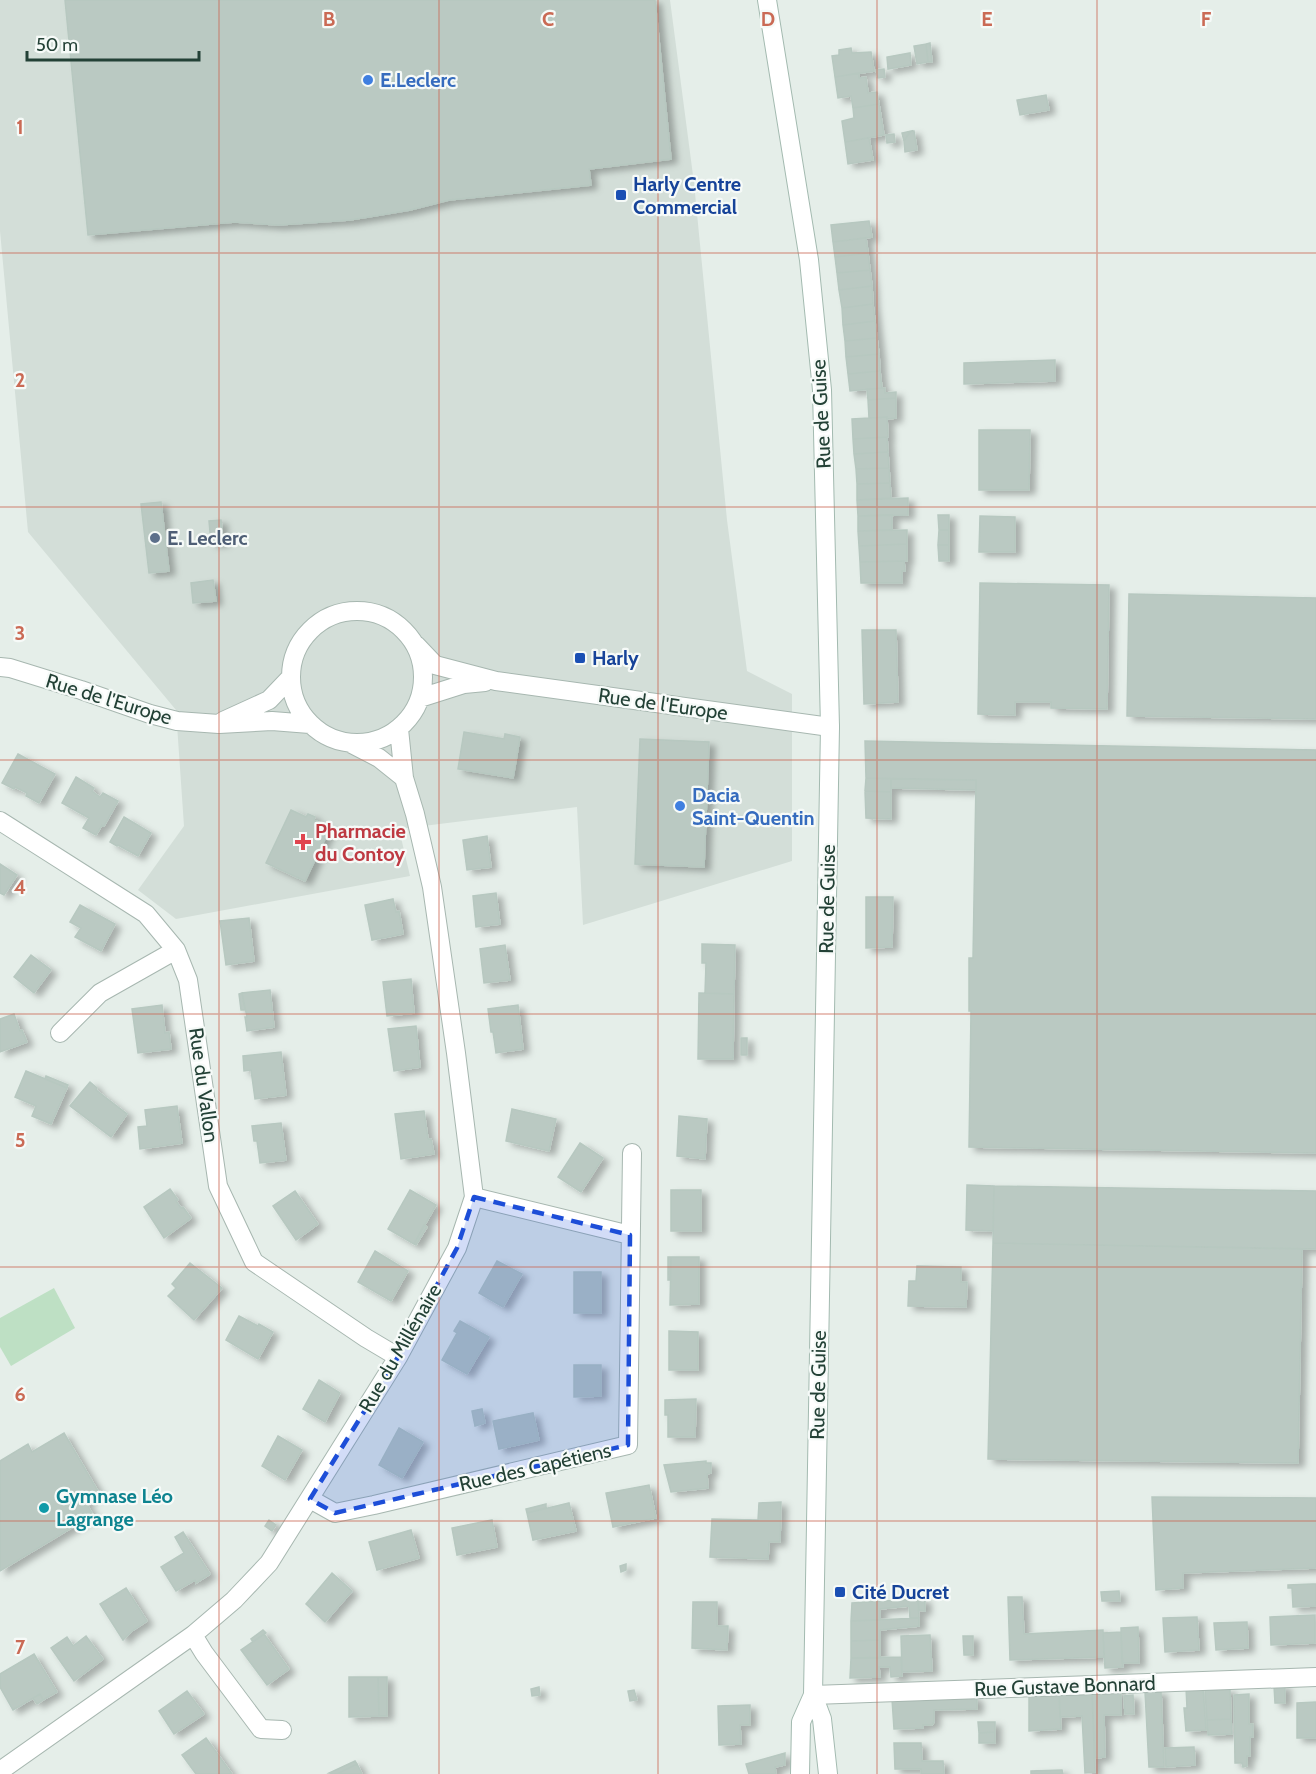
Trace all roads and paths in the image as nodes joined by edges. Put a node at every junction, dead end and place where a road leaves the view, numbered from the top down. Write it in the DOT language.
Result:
graph roads {
  1 [pos="767,0"];
  2 [pos="416,645"];
  3 [pos="0,667"];
  4 [pos="291,677"];
  5 [pos="496,681"];
  6 [pos="420,698"];
  7 [pos="219,724"];
  8 [pos="310,724"];
  9 [pos="830,727"];
  10 [pos="399,729"];
  11 [pos="350,743"];
  12 [pos="404,778"];
  13 [pos="0,821"];
  14 [pos="176,950"];
  15 [pos="60,1033"];
  16 [pos="632,1153"];
  17 [pos="474,1197"];
  18 [pos="630,1235"];
  19 [pos="398,1357"];
  20 [pos="310,1499"];
  21 [pos="193,1635"];
  22 [pos="1316,1677"];
  23 [pos="813,1695"];
  24 [pos="282,1730"];
  25 [pos="0,1771"];
  26 [pos="800,1774"];
  27 [pos="828,1774"];
  1 -- 9 [label="street, Rue de Guise"];
  2 -- 4 [label="street"];
  2 -- 5 [label="street, Rue de l'Europe"];
  2 -- 6 [label="street"];
  3 -- 7 [label="street, Rue de l'Europe"];
  4 -- 7 [label="street"];
  4 -- 8 [label="street"];
  5 -- 6 [label="street, Rue de l'Europe"];
  5 -- 9 [label="street, Rue de l'Europe"];
  6 -- 10 [label="street"];
  7 -- 8 [label="street, Rue de l'Europe"];
  8 -- 11 [label="street"];
  9 -- 23 [label="street, Rue de Guise"];
  10 -- 11 [label="street"];
  10 -- 12 [label="street, Rue du Millénaire"];
  11 -- 12 [label="street"];
  12 -- 17 [label="street, Rue du Millénaire"];
  13 -- 14 [label="street, Rue du Vallon"];
  14 -- 15 [label="street"];
  14 -- 19 [label="street, Rue du Vallon"];
  16 -- 18 [label="street, Rue des Capétiens"];
  17 -- 18 [label="street"];
  17 -- 19 [label="street, Rue du Millénaire"];
  18 -- 20 [label="street, Rue des Capétiens"];
  19 -- 20 [label="street, Rue du Millénaire"];
  20 -- 21 [label="street, Rue du Millénaire"];
  21 -- 24 [label="street"];
  21 -- 25 [label="street, Rue du Millénaire"];
  22 -- 23 [label="street, Rue Gustave Bonnard"];
  23 -- 26 [label="street, Rue de Guise"];
  23 -- 27 [label="street, Rue de Guise"];
}
